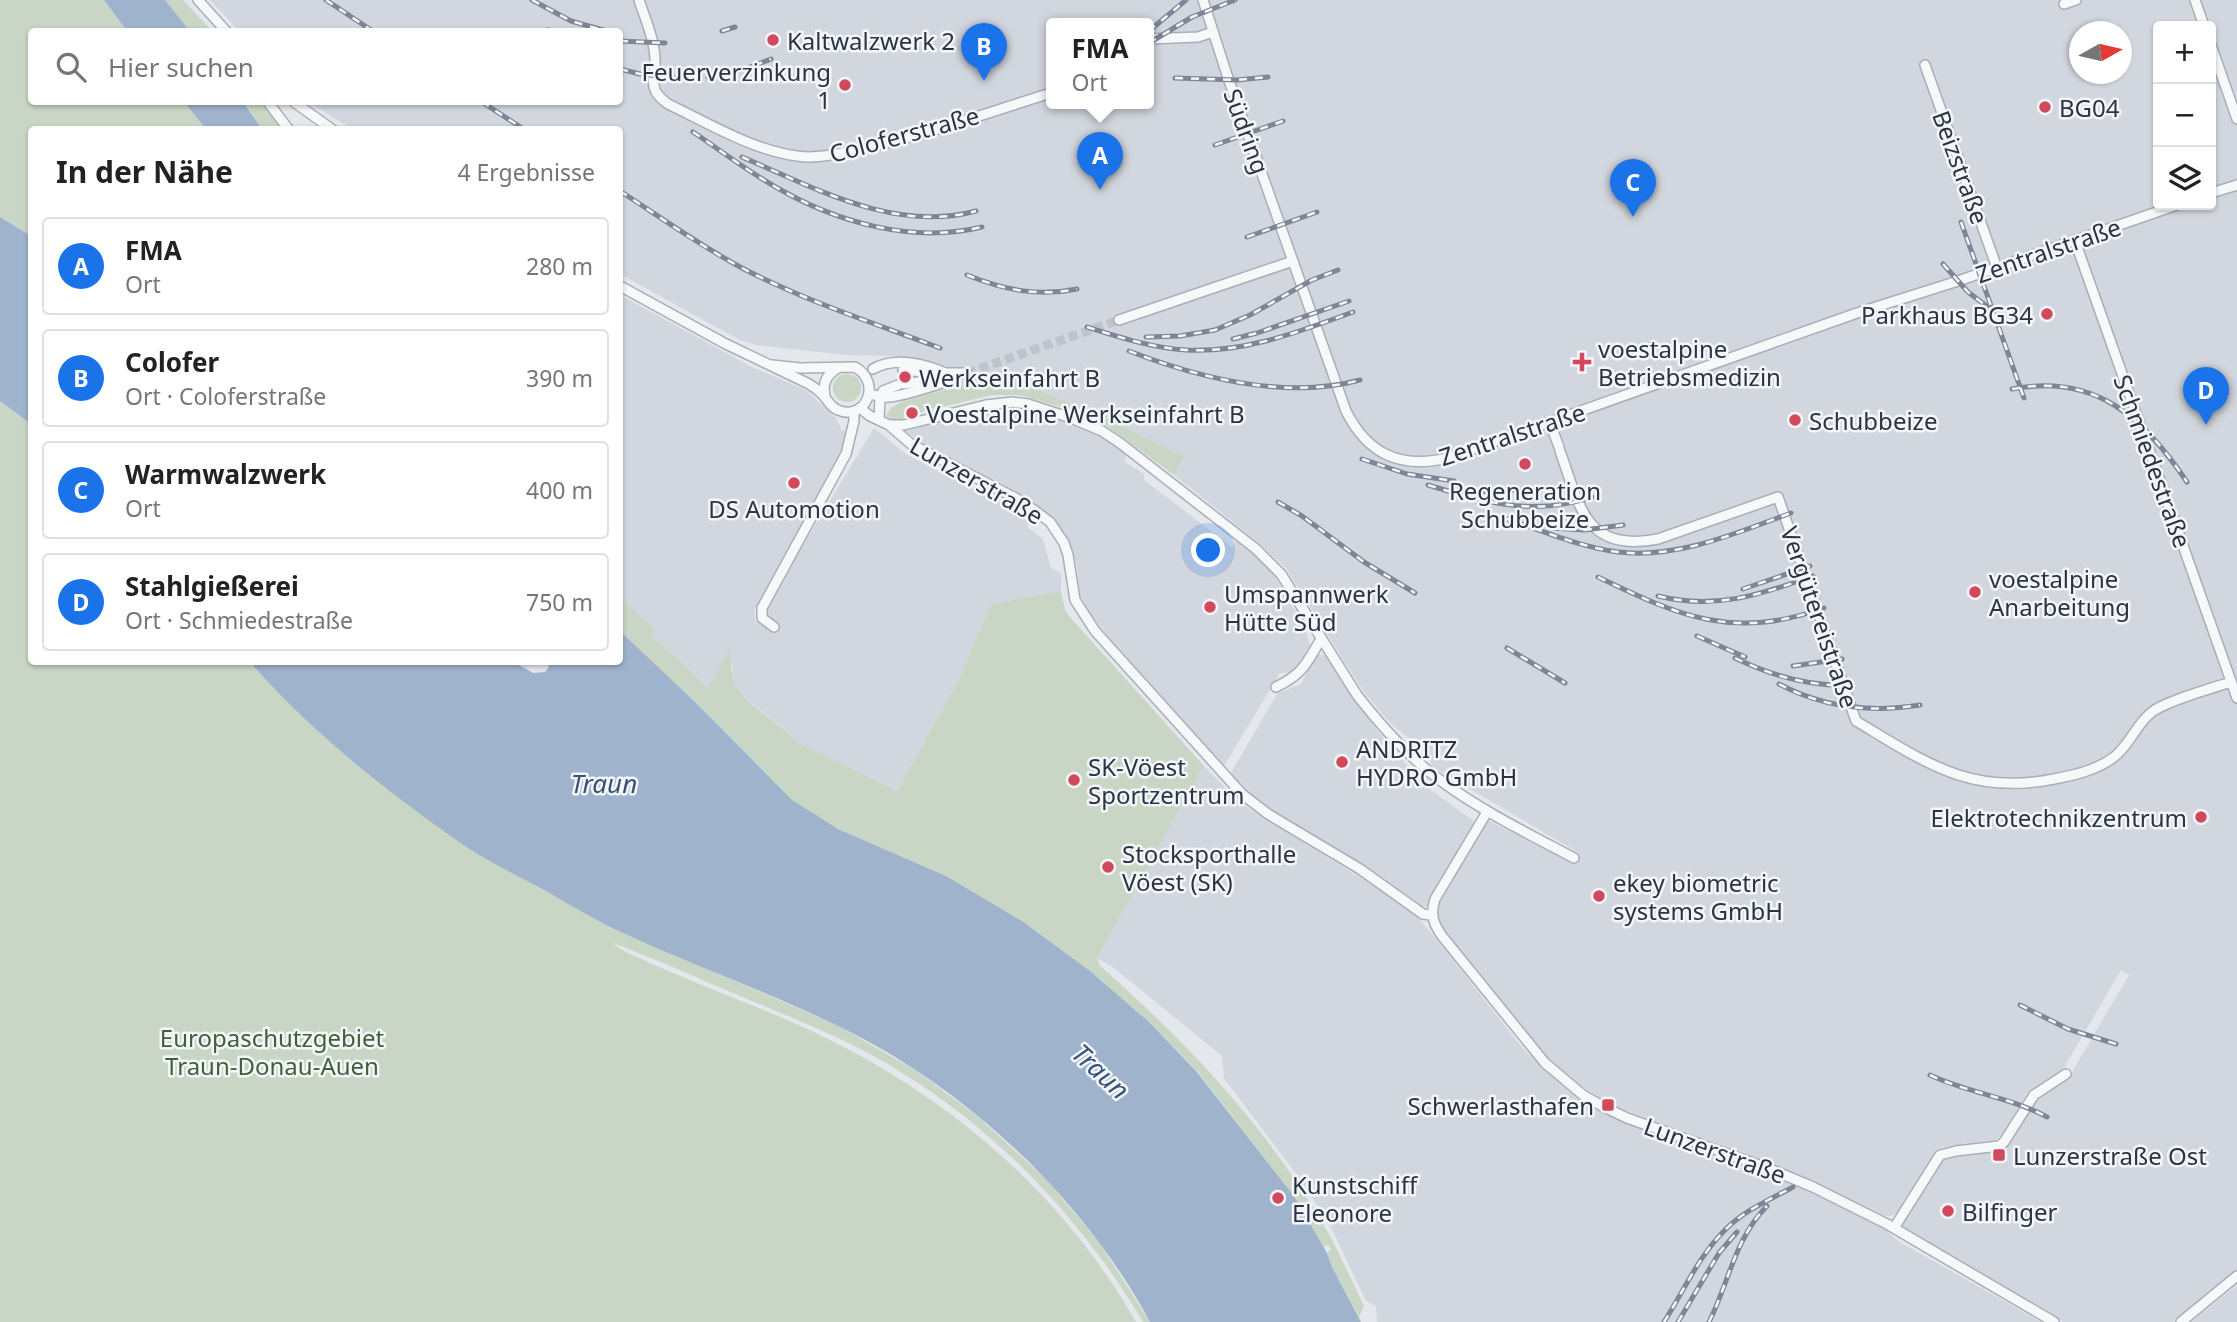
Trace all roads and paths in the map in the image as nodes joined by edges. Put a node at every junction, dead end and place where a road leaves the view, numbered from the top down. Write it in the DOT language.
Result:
graph roads {
  1 [pos="198,0"];
  2 [pos="639,0"];
  3 [pos="1203,0"];
  4 [pos="2076,0"];
  5 [pos="2195,0"];
  6 [pos="2064,4"];
  7 [pos="2202,21"];
  8 [pos="223,28"];
  9 [pos="1213,32"];
  10 [pos="1154,39"];
  11 [pos="2216,59"];
  12 [pos="1925,65"];
  13 [pos="1046,94"];
  14 [pos="270,105"];
  15 [pos="297,105"];
  16 [pos="2237,119"];
  17 [pos="286,126"];
  18 [pos="327,126"];
  19 [pos="2237,186"];
  20 [pos="2216,192"];
  21 [pos="2163,210"];
  22 [pos="2075,241"];
  23 [pos="1293,261"];
  24 [pos="1997,268"];
  25 [pos="623,288"];
  26 [pos="1119,320"];
  27 [pos="772,365"];
  28 [pos="838,368"];
  29 [pos="873,369"];
  30 [pos="860,370"];
  31 [pos="951,376"];
  32 [pos="880,397"];
  33 [pos="825,398"];
  34 [pos="861,407"];
  35 [pos="841,411"];
  36 [pos="874,417"];
  37 [pos="1550,423"];
  38 [pos="889,425"];
  39 [pos="850,441"];
  40 [pos="774,627"];
  41 [pos="1321,639"];
  42 [pos="2231,682"];
  43 [pos="1276,687"];
  44 [pos="2237,698"];
  45 [pos="1487,812"];
  46 [pos="1574,858"];
  47 [pos="1432,915"];
  48 [pos="2066,1074"];
  49 [pos="1894,1228"];
  50 [pos="2237,1276"];
  51 [pos="2054,1322"];
  52 [pos="2181,1322"];
  1 -- 8 [label="street"];
  2 -- 13 [label="street, Coloferstraße"];
  3 -- 9 [label="street, Südring"];
  4 -- 6 [label="street"];
  5 -- 7 [label="street"];
  9 -- 10 [label="street"];
  9 -- 23 [label="street, Südring"];
  11 -- 16 [label="street"];
  12 -- 24 [label="street, Beizstraße"];
  14 -- 17 [label="street"];
  15 -- 18 [label="street"];
  19 -- 20 [label="street"];
  21 -- 22 [label="street, Zentralstraße"];
  22 -- 24 [label="street, Zentralstraße"];
  22 -- 42 [label="street, Schmiedestraße"];
  23 -- 26 [label="street"];
  23 -- 37 [label="street, Zentralstraße"];
  24 -- 37 [label="street, Zentralstraße"];
  25 -- 27 [label="street"];
  27 -- 28 [label="street"];
  27 -- 33 [label="street"];
  28 -- 30 [label="street"];
  28 -- 33 [label="street"];
  29 -- 30 [label="street"];
  29 -- 31 [label="street"];
  29 -- 31 [label="street"];
  30 -- 34 [label="street, Lunzerstraße"];
  31 -- 32 [label="street"];
  31 -- 32 [label="street"];
  32 -- 34 [label="street"];
  32 -- 36 [label="street"];
  33 -- 35 [label="street"];
  34 -- 35 [label="street"];
  34 -- 36 [label="street, Lunzerstraße"];
  34 -- 36 [label="street"];
  34 -- 39 [label="street"];
  35 -- 39 [label="street"];
  36 -- 38 [label="street, Lunzerstraße"];
  37 -- 42 [label="street, Vergütereistraße"];
  38 -- 41 [label="street, Lunzerstraße"];
  38 -- 47 [label="street, Lunzerstraße"];
  39 -- 40 [label="street"];
  41 -- 43 [label="street"];
  41 -- 45 [label="street, Lunzerstraße"];
  42 -- 44 [label="street, Schmiedestraße"];
  45 -- 46 [label="street, Lunzerstraße"];
  45 -- 47 [label="street"];
  47 -- 49 [label="street, Lunzerstraße"];
  48 -- 49 [label="street"];
  49 -- 51 [label="street, Lunzerstraße"];
  50 -- 52 [label="street"];
}
